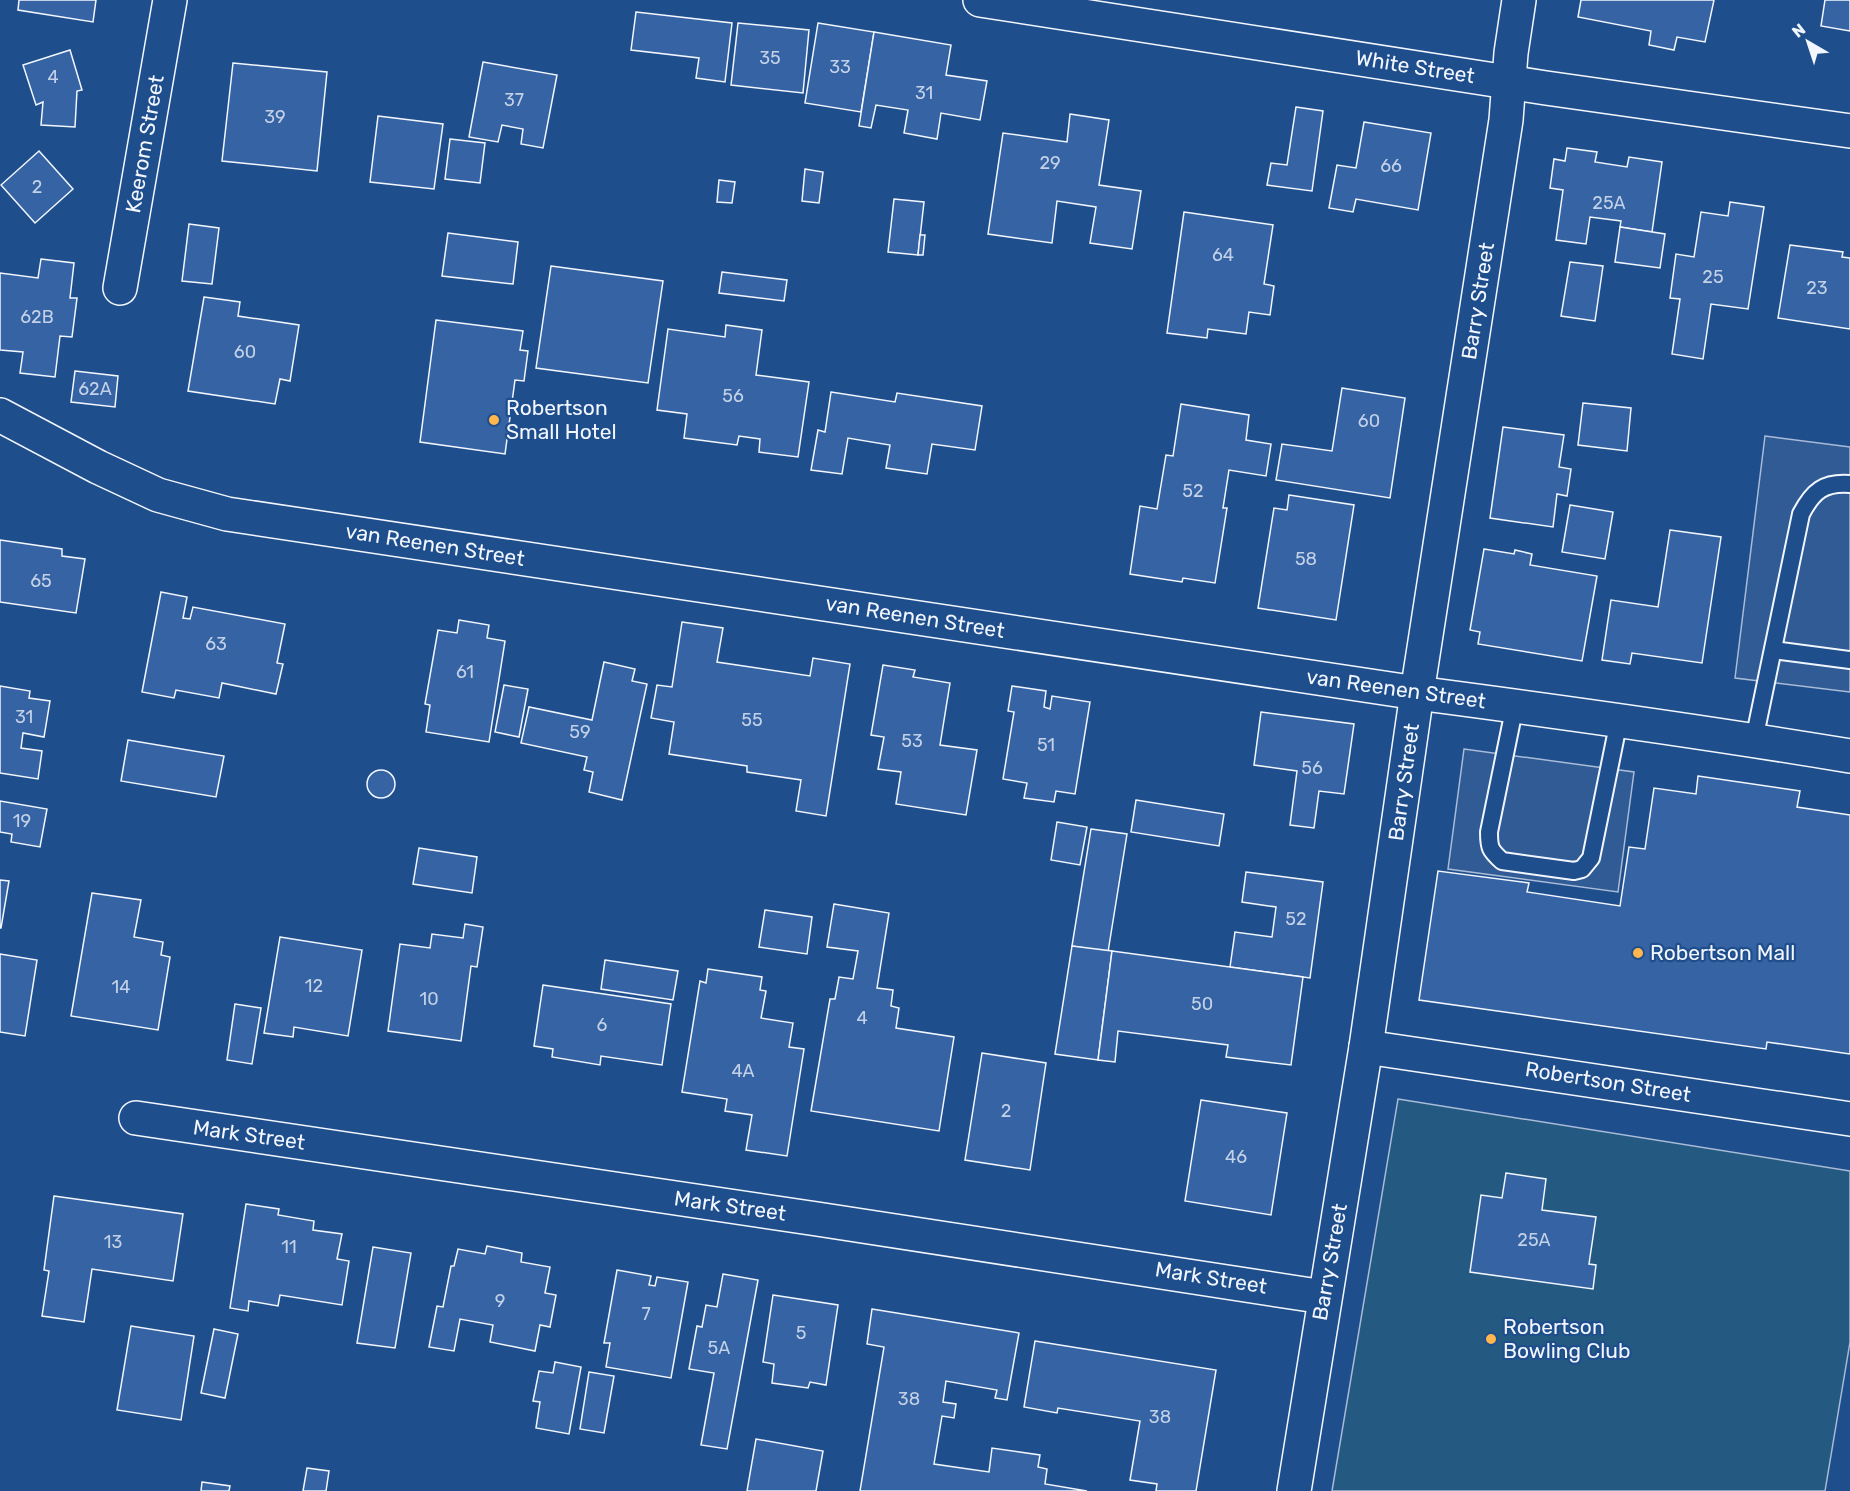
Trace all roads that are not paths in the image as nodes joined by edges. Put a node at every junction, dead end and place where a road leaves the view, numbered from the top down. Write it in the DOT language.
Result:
graph roads {
  1 [pos="170,0"];
  2 [pos="980,0"];
  3 [pos="1519,0"];
  4 [pos="1509,82"];
  5 [pos="1850,131"];
  6 [pos="120,288"];
  7 [pos="0,415"];
  8 [pos="1850,484"];
  9 [pos="1773,650"];
  10 [pos="1850,660"];
  11 [pos="1417,693"];
  12 [pos="1515,705"];
  13 [pos="1619,720"];
  14 [pos="1754,740"];
  15 [pos="1850,756"];
  16 [pos="1366,1047"];
  17 [pos="136,1118"];
  18 [pos="1850,1119"];
  19 [pos="1324,1297"];
  20 [pos="1294,1491"];
  1 -- 6 [label="street, Keerom Street"];
  2 -- 4 [label="street, White Street"];
  3 -- 4 [label="street, Barry Street"];
  4 -- 5 [label="street, White Street"];
  4 -- 11 [label="street, Barry Street"];
  7 -- 11 [label="street, van Reenen Street"];
  8 -- 9 [label="lane"];
  9 -- 10 [label="lane"];
  9 -- 14 [label="lane"];
  11 -- 12 [label="street, van Reenen Street"];
  11 -- 16 [label="street, Barry Street"];
  12 -- 13 [label="street, van Reenen Street"];
  12 -- 13 [label="lane"];
  13 -- 14 [label="street, van Reenen Street"];
  14 -- 15 [label="street, van Reenen Street"];
  16 -- 18 [label="street, Robertson Street"];
  16 -- 19 [label="street, Barry Street"];
  17 -- 19 [label="street, Mark Street"];
  19 -- 20 [label="street, Barry Street"];
}
